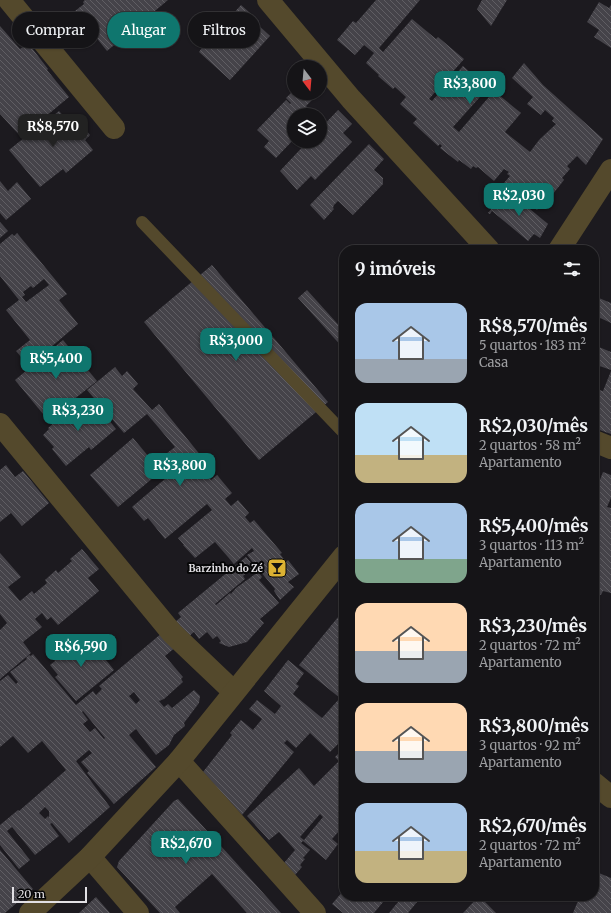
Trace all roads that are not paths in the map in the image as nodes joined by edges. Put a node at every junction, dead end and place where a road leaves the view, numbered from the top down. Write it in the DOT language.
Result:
graph roads {
  1 [pos="9,0"];
  2 [pos="268,0"];
  3 [pos="114,128"];
  4 [pos="611,170"];
  5 [pos="142,222"];
  6 [pos="484,245"];
  7 [pos="562,245"];
  8 [pos="0,424"];
  9 [pos="339,428"];
  10 [pos="599,443"];
  11 [pos="611,448"];
  12 [pos="339,569"];
  13 [pos="234,692"];
  14 [pos="179,761"];
  15 [pos="599,786"];
  16 [pos="611,797"];
  17 [pos="90,857"];
  18 [pos="30,913"];
  19 [pos="138,913"];
  20 [pos="315,913"];
  1 -- 3 [label="street"];
  2 -- 6 [label="street"];
  4 -- 7 [label="street"];
  5 -- 9 [label="lane"];
  8 -- 13 [label="street"];
  10 -- 11 [label="street"];
  12 -- 13 [label="street"];
  13 -- 14 [label="street"];
  14 -- 17 [label="street"];
  14 -- 20 [label="street"];
  15 -- 16 [label="street"];
  17 -- 18 [label="street"];
  17 -- 19 [label="street"];
}
